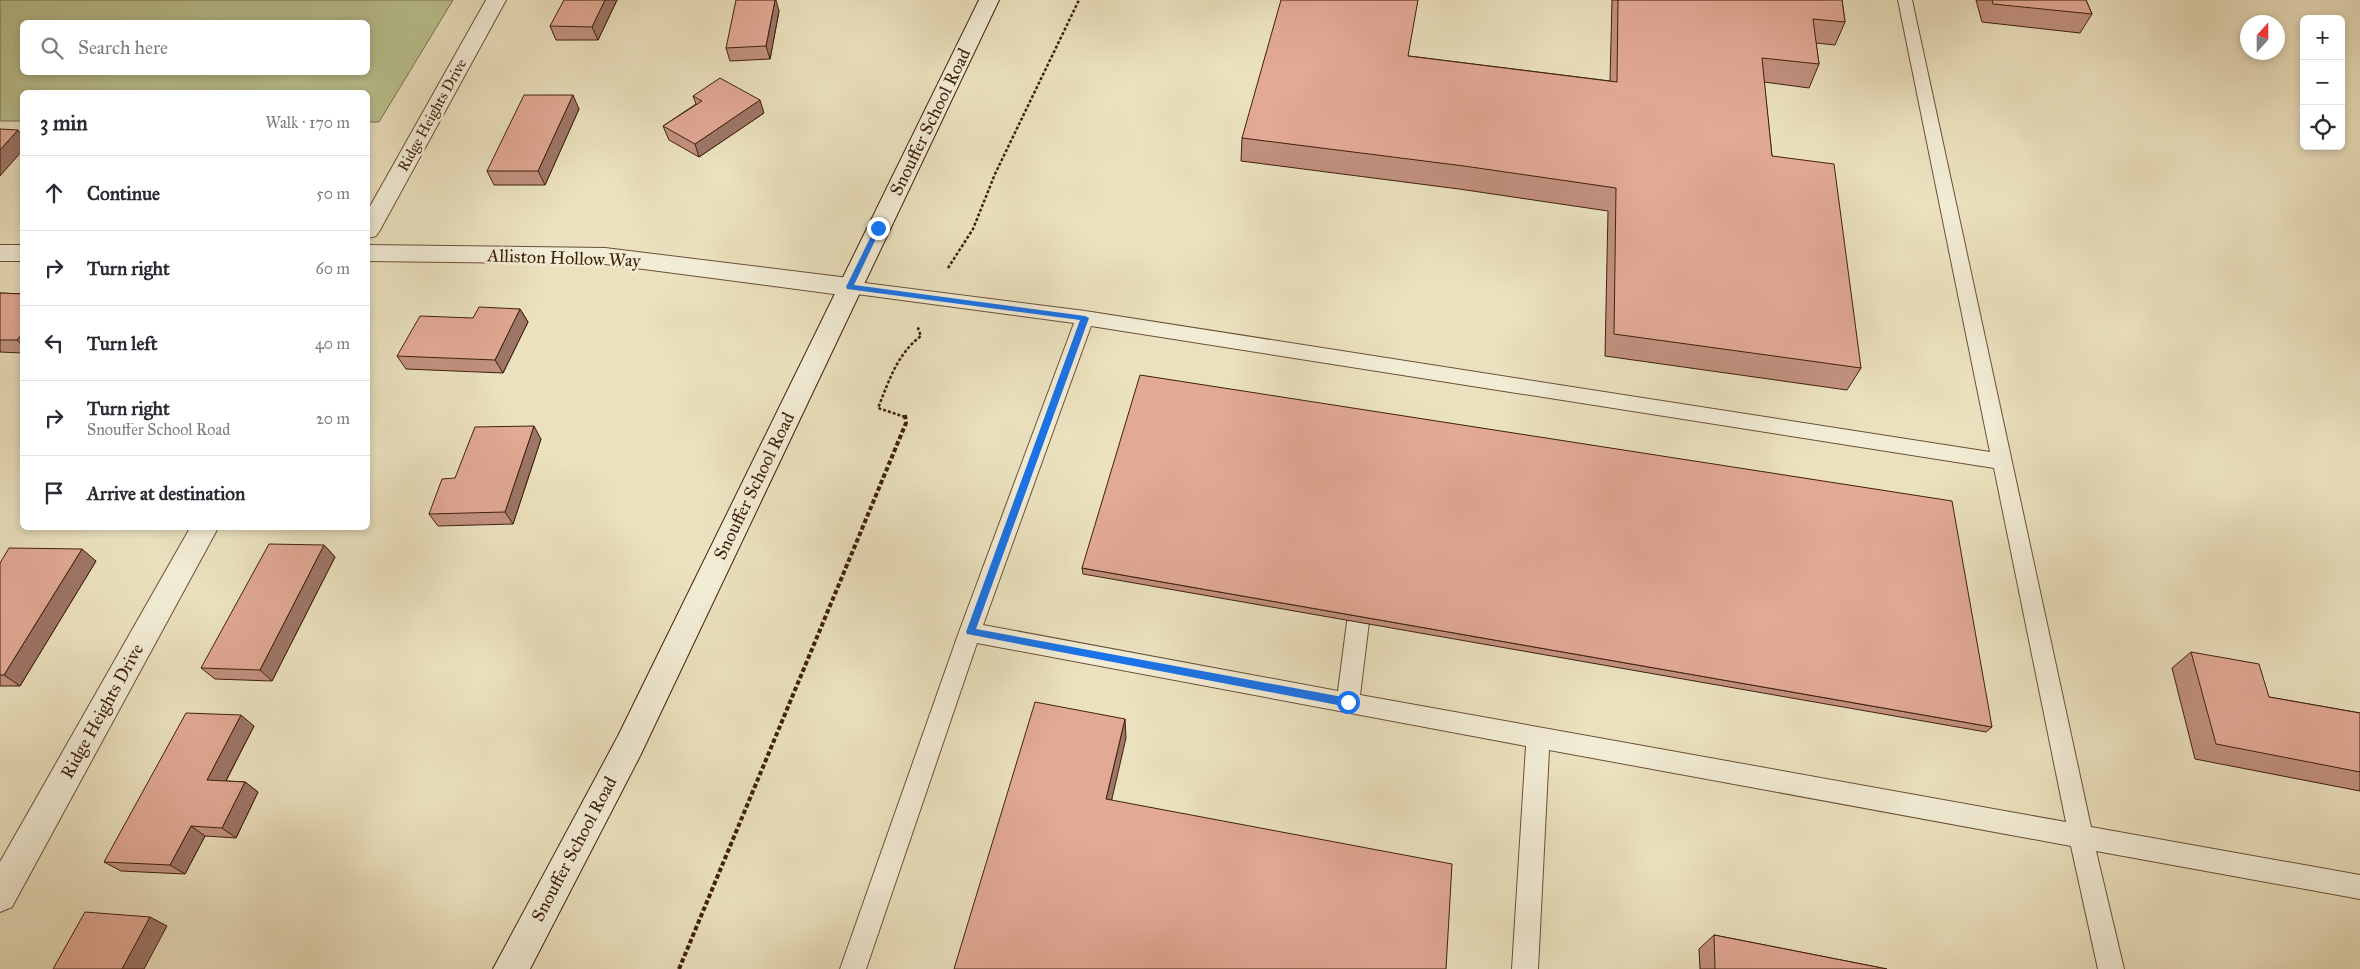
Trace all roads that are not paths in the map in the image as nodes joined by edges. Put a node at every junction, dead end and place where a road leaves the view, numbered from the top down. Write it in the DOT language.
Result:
graph roads {
  1 [pos="496,0"];
  2 [pos="989,0"];
  3 [pos="1905,0"];
  4 [pos="370,226"];
  5 [pos="0,253"];
  6 [pos="20,253"];
  7 [pos="370,253"];
  8 [pos="849,287"];
  9 [pos="1085,318"];
  10 [pos="2002,462"];
  11 [pos="203,530"];
  12 [pos="1358,622"];
  13 [pos="970,632"];
  14 [pos="1348,702"];
  15 [pos="1538,738"];
  16 [pos="2081,837"];
  17 [pos="2360,887"];
  18 [pos="0,895"];
  19 [pos="511,969"];
  20 [pos="853,969"];
  21 [pos="1525,969"];
  22 [pos="2111,969"];
  1 -- 4 [label="street, Ridge Heights Drive"];
  2 -- 8 [label="street, Snouffer School Road"];
  3 -- 10 [label="lane"];
  5 -- 6 [label="street"];
  7 -- 8 [label="street, Alliston Hollow Way"];
  8 -- 9 [label="lane"];
  8 -- 19 [label="street, Snouffer School Road"];
  9 -- 10 [label="lane"];
  9 -- 13 [label="lane"];
  10 -- 16 [label="lane"];
  11 -- 18 [label="street, Ridge Heights Drive"];
  12 -- 14 [label="lane"];
  13 -- 14 [label="lane"];
  13 -- 20 [label="lane"];
  14 -- 15 [label="lane"];
  15 -- 16 [label="lane"];
  15 -- 21 [label="lane"];
  16 -- 17 [label="lane"];
  16 -- 22 [label="lane"];
}
